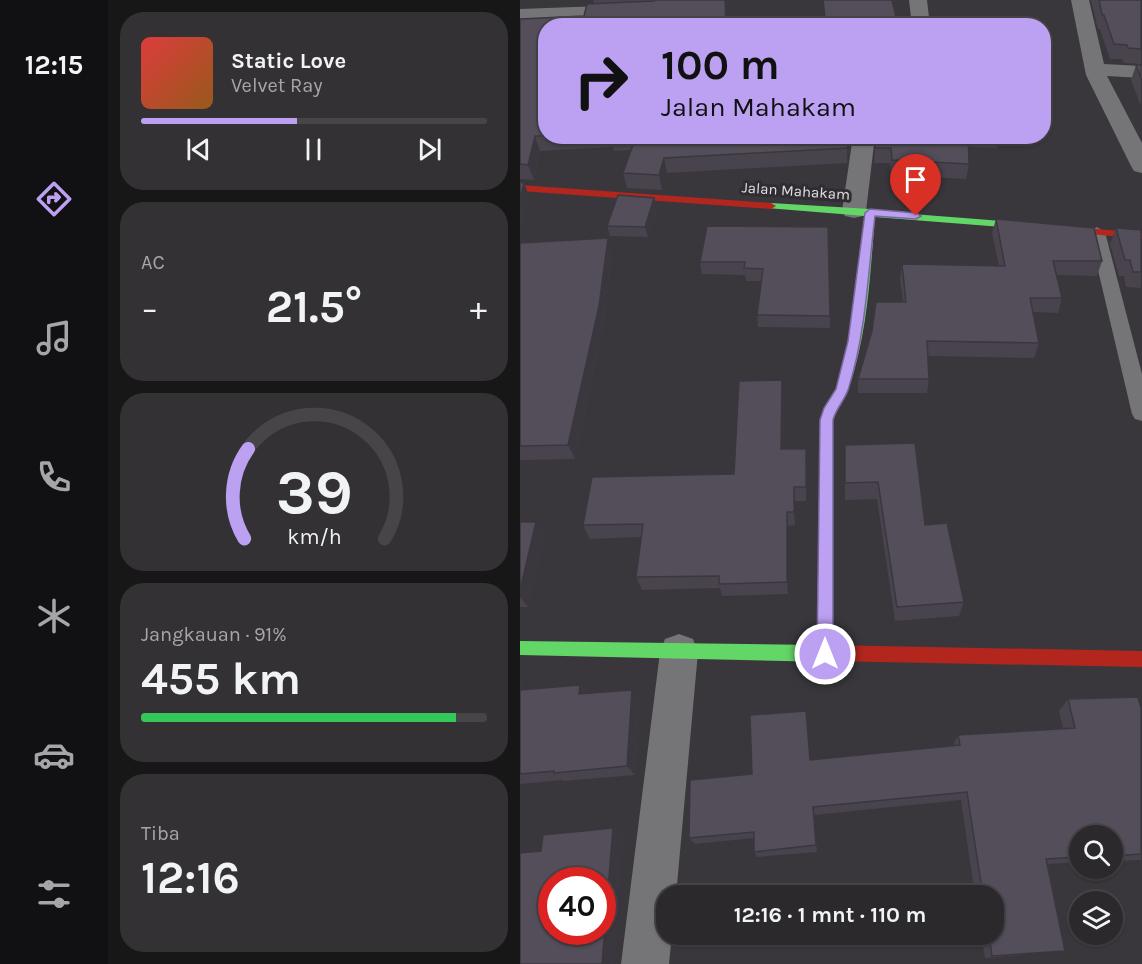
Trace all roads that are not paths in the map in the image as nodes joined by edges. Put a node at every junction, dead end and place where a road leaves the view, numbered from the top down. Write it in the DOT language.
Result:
graph roads {
  1 [pos="918,0"];
  2 [pos="1080,0"];
  3 [pos="649,9"];
  4 [pos="520,14"];
  5 [pos="920,18"];
  6 [pos="1095,70"];
  7 [pos="1141,72"];
  8 [pos="864,144"];
  9 [pos="1141,166"];
  10 [pos="520,188"];
  11 [pos="862,212"];
  12 [pos="1097,232"];
  13 [pos="1141,236"];
  14 [pos="1141,414"];
  15 [pos="520,648"];
  16 [pos="679,652"];
  17 [pos="825,654"];
  18 [pos="1141,658"];
  19 [pos="644,964"];
  1 -- 5 [label="street"];
  2 -- 6 [label="street"];
  3 -- 4 [label="street"];
  6 -- 7 [label="street"];
  6 -- 9 [label="street"];
  8 -- 11 [label="street"];
  10 -- 11 [label="street, Jalan Mahakam"];
  11 -- 12 [label="street, Jalan Mahakam"];
  11 -- 17 [label="street"];
  12 -- 13 [label="street, Jalan Mahakam"];
  12 -- 14 [label="lane"];
  15 -- 16 [label="street"];
  16 -- 17 [label="street"];
  16 -- 19 [label="street"];
  17 -- 18 [label="street"];
}
